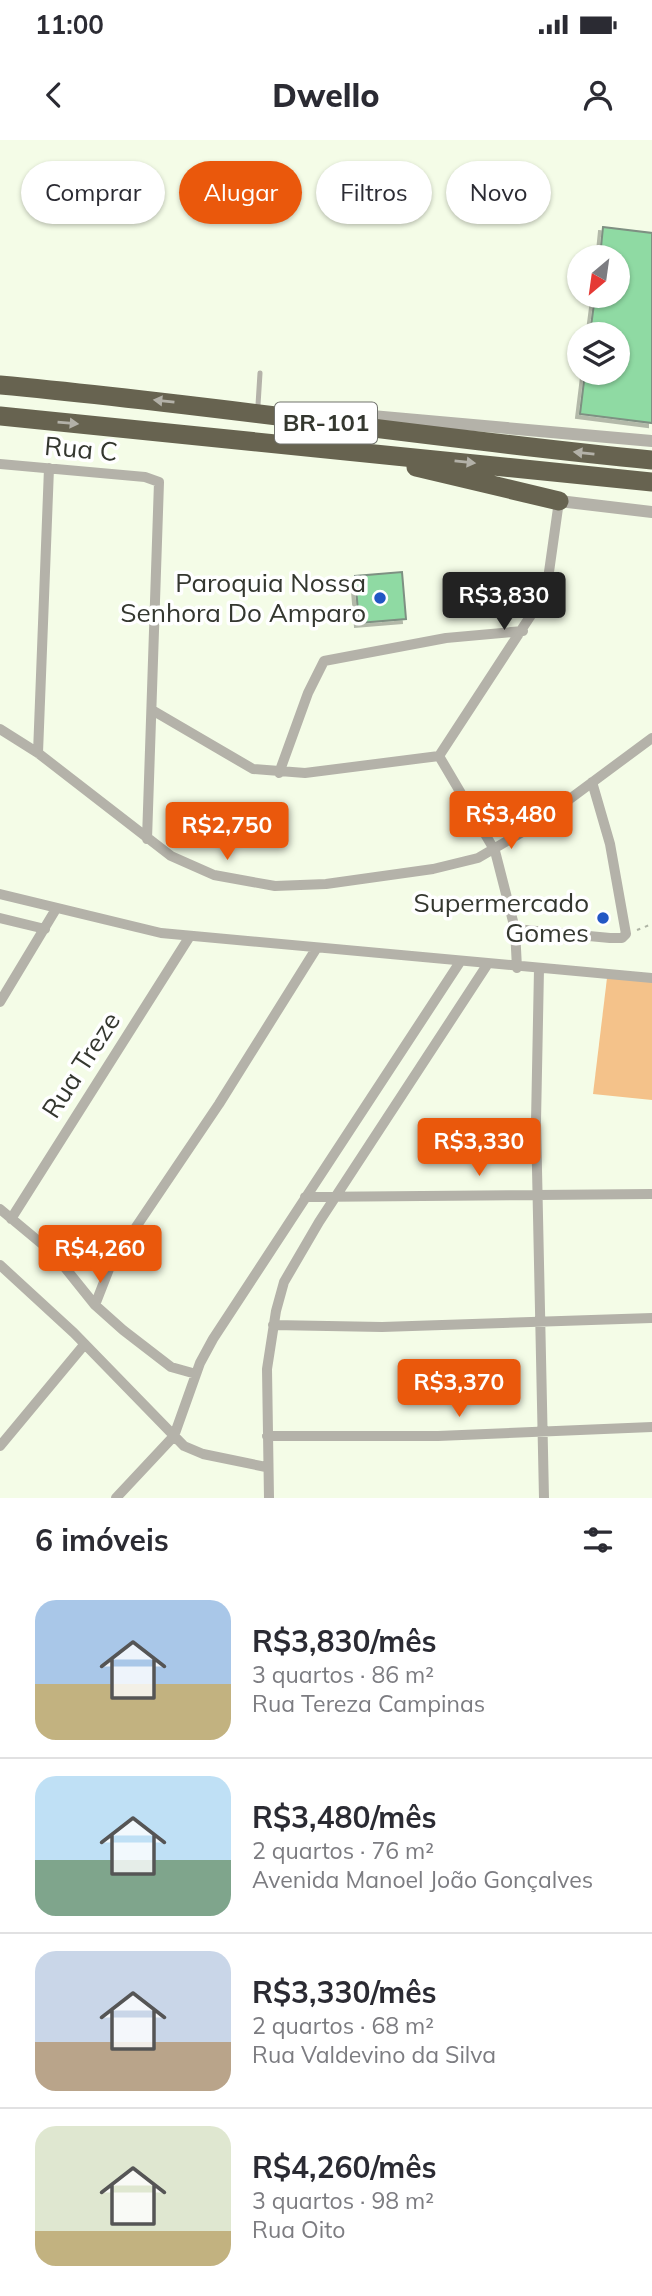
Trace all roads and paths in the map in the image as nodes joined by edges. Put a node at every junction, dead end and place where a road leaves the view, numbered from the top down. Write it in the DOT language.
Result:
graph roads {
  1 [pos="260,373"];
  2 [pos="0,385"];
  3 [pos="258,405"];
  4 [pos="215,406"];
  5 [pos="0,416"];
  6 [pos="652,441"];
  7 [pos="364,452"];
  8 [pos="652,460"];
  9 [pos="0,464"];
  10 [pos="49,468"];
  11 [pos="652,482"];
  12 [pos="559,501"];
  13 [pos="652,512"];
  14 [pos="523,631"];
  15 [pos="152,710"];
  16 [pos="0,729"];
  17 [pos="652,738"];
  18 [pos="38,753"];
  19 [pos="439,756"];
  20 [pos="279,773"];
  21 [pos="592,782"];
  22 [pos="147,839"];
  23 [pos="495,851"];
  24 [pos="0,894"];
  25 [pos="56,909"];
  26 [pos="0,918"];
  27 [pos="652,924"];
  28 [pos="45,929"];
  29 [pos="515,929"];
  30 [pos="626,934"];
  31 [pos="190,936"];
  32 [pos="316,949"];
  33 [pos="460,962"];
  34 [pos="487,965"];
  35 [pos="517,968"];
  36 [pos="539,969"];
  37 [pos="652,978"];
  38 [pos="0,1002"];
  39 [pos="652,1194"];
  40 [pos="537,1195"];
  41 [pos="306,1197"];
  42 [pos="335,1198"];
  43 [pos="0,1209"];
  44 [pos="11,1219"];
  45 [pos="0,1265"];
  46 [pos="95,1305"];
  47 [pos="652,1318"];
  48 [pos="541,1320"];
  49 [pos="273,1325"];
  50 [pos="84,1345"];
  51 [pos="196,1374"];
  52 [pos="652,1427"];
  53 [pos="544,1430"];
  54 [pos="174,1436"];
  55 [pos="267,1436"];
  56 [pos="0,1446"];
  57 [pos="266,1467"];
  58 [pos="116,1498"];
  59 [pos="269,1498"];
  60 [pos="544,1498"];
  1 -- 3 [label="lane"];
  4 -- 2 [label="highway, BR-101, one-way"];
  3 -- 4 [label="street"];
  3 -- 6 [label="street"];
  8 -- 4 [label="highway, BR-101, one-way"];
  5 -- 7 [label="highway, BR-101, one-way"];
  7 -- 11 [label="highway, BR-101, one-way"];
  7 -- 12 [label="highway"];
  9 -- 10 [label="street, Rua C"];
  10 -- 15 [label="street, Rua C"];
  10 -- 18 [label="street"];
  12 -- 13 [label="street"];
  12 -- 14 [label="street"];
  14 -- 19 [label="street"];
  14 -- 20 [label="street"];
  15 -- 20 [label="street"];
  15 -- 22 [label="street"];
  16 -- 18 [label="street"];
  17 -- 21 [label="street"];
  18 -- 22 [label="street"];
  19 -- 20 [label="street"];
  19 -- 23 [label="street"];
  21 -- 23 [label="street"];
  21 -- 30 [label="street"];
  22 -- 23 [label="street"];
  23 -- 29 [label="street"];
  24 -- 25 [label="street"];
  25 -- 28 [label="street"];
  25 -- 31 [label="street"];
  26 -- 28 [label="street"];
  27 -- 30 [label="path"];
  28 -- 38 [label="street"];
  29 -- 30 [label="street"];
  29 -- 35 [label="street"];
  31 -- 32 [label="street"];
  31 -- 44 [label="street, Rua Treze"];
  32 -- 33 [label="street"];
  32 -- 46 [label="street"];
  33 -- 34 [label="street"];
  33 -- 41 [label="street"];
  34 -- 35 [label="street"];
  34 -- 42 [label="street"];
  35 -- 36 [label="street"];
  36 -- 37 [label="street"];
  36 -- 40 [label="street"];
  39 -- 40 [label="street"];
  40 -- 42 [label="street"];
  40 -- 48 [label="street"];
  41 -- 42 [label="street"];
  41 -- 51 [label="street"];
  42 -- 49 [label="street"];
  43 -- 44 [label="street"];
  44 -- 46 [label="street"];
  45 -- 50 [label="street"];
  46 -- 51 [label="street"];
  47 -- 48 [label="street"];
  48 -- 49 [label="street"];
  48 -- 53 [label="street"];
  49 -- 55 [label="street"];
  50 -- 54 [label="street"];
  50 -- 56 [label="street"];
  51 -- 54 [label="street"];
  52 -- 53 [label="street"];
  53 -- 55 [label="street"];
  53 -- 60 [label="street"];
  54 -- 57 [label="street"];
  54 -- 58 [label="street"];
  55 -- 57 [label="street"];
  57 -- 59 [label="street"];
}
